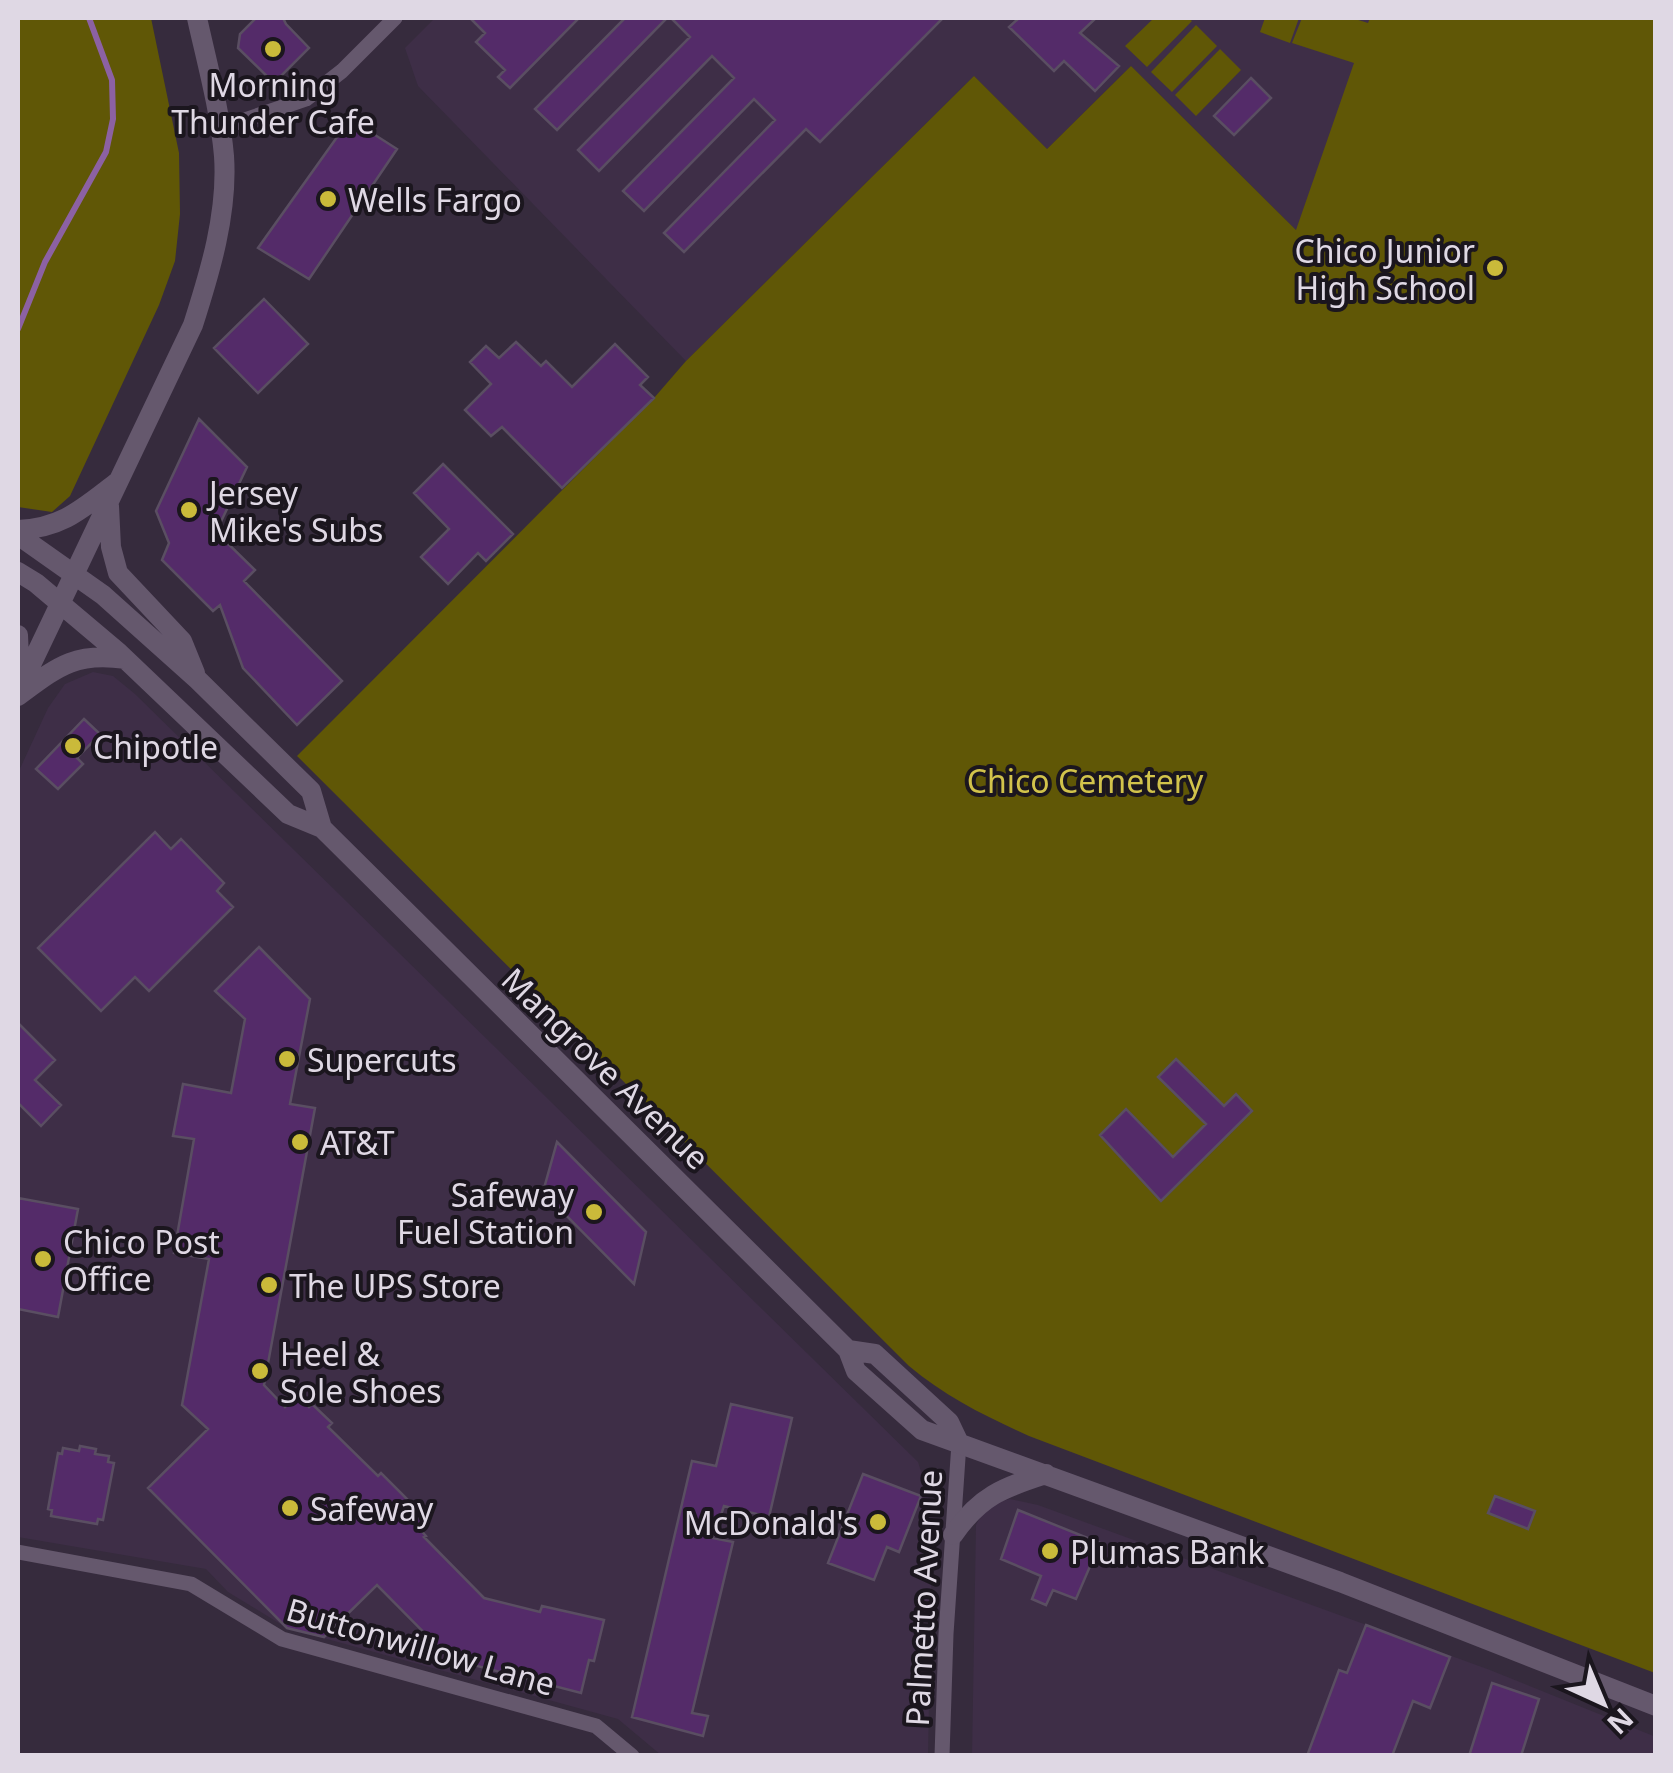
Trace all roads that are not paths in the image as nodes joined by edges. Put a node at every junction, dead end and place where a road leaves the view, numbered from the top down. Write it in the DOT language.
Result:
graph roads {
  1 [pos="197,18"];
  2 [pos="395,18"];
  3 [pos="221,128"];
  4 [pos="114,492"];
  5 [pos="18,533"];
  6 [pos="18,572"];
  7 [pos="74,574"];
  8 [pos="61,603"];
  9 [pos="18,635"];
  10 [pos="125,658"];
  11 [pos="198,680"];
  12 [pos="18,691"];
  13 [pos="322,828"];
  14 [pos="959,1442"];
  15 [pos="1046,1474"];
  16 [pos="952,1535"];
  17 [pos="18,1552"];
  18 [pos="1656,1706"];
  19 [pos="632,1756"];
  20 [pos="942,1756"];
  1 -- 3 [label="street"];
  2 -- 3 [label="street"];
  3 -- 4 [label="street"];
  4 -- 5 [label="street"];
  4 -- 7 [label="street"];
  4 -- 11 [label="street"];
  5 -- 7 [label="street, Mangrove Avenue"];
  6 -- 8 [label="street, Mangrove Avenue"];
  7 -- 8 [label="street"];
  7 -- 11 [label="street, Mangrove Avenue"];
  8 -- 10 [label="street, Mangrove Avenue"];
  8 -- 12 [label="street"];
  9 -- 12 [label="street"];
  10 -- 12 [label="street"];
  10 -- 13 [label="street, Mangrove Avenue"];
  11 -- 13 [label="street, Mangrove Avenue"];
  13 -- 14 [label="street, Mangrove Avenue"];
  14 -- 15 [label="street"];
  14 -- 16 [label="street, Palmetto Avenue"];
  15 -- 16 [label="street"];
  15 -- 18 [label="street"];
  16 -- 20 [label="street, Palmetto Avenue"];
  17 -- 19 [label="street, Buttonwillow Lane"];
}
